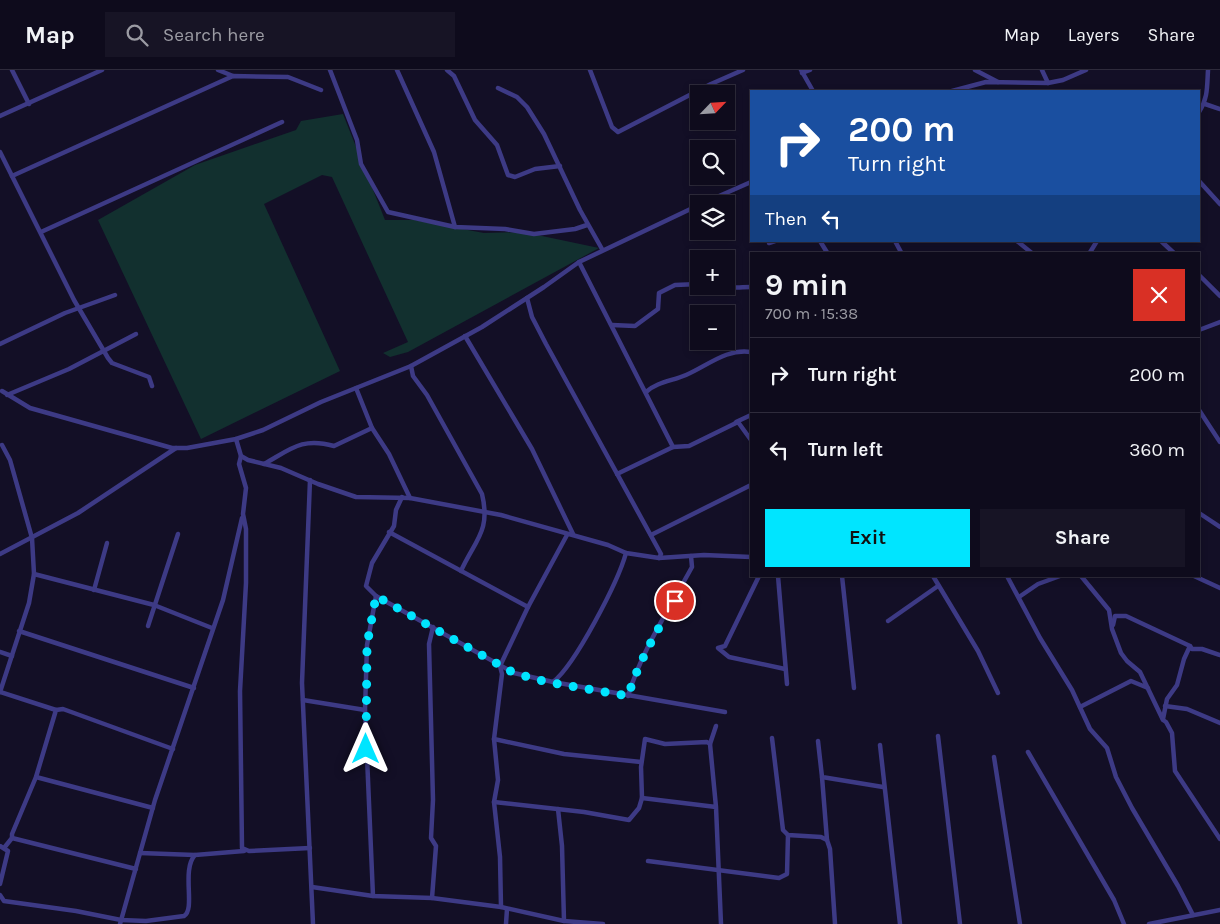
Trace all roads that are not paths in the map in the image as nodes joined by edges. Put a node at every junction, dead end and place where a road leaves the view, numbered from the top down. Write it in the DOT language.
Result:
graph roads {
  1 [pos="12,70"];
  2 [pos="81,70"];
  3 [pos="102,70"];
  4 [pos="218,70"];
  5 [pos="330,70"];
  6 [pos="396,70"];
  7 [pos="447,70"];
  8 [pos="590,70"];
  9 [pos="743,70"];
  10 [pos="810,70"];
  11 [pos="1042,70"];
  12 [pos="1086,70"];
  13 [pos="1208,70"];
  14 [pos="978,71"];
  15 [pos="802,72"];
  16 [pos="233,76"];
  17 [pos="84,77"];
  18 [pos="986,82"];
  19 [pos="999,83"];
  20 [pos="1048,83"];
  21 [pos="498,88"];
  22 [pos="964,89"];
  23 [pos="320,90"];
  24 [pos="812,90"];
  25 [pos="29,104"];
  26 [pos="1205,104"];
  27 [pos="1220,110"];
  28 [pos="1200,111"];
  29 [pos="0,116"];
  30 [pos="282,122"];
  31 [pos="0,152"];
  32 [pos="560,166"];
  33 [pos="12,176"];
  34 [pos="750,182"];
  35 [pos="1200,182"];
  36 [pos="721,195"];
  37 [pos="1220,204"];
  38 [pos="690,209"];
  39 [pos="588,225"];
  40 [pos="455,227"];
  41 [pos="41,232"];
  42 [pos="1018,242"];
  43 [pos="1162,242"];
  44 [pos="602,249"];
  45 [pos="1031,252"];
  46 [pos="1173,252"];
  47 [pos="579,262"];
  48 [pos="1200,276"];
  49 [pos="690,284"];
  50 [pos="750,287"];
  51 [pos="735,288"];
  52 [pos="115,295"];
  53 [pos="1220,296"];
  54 [pos="527,298"];
  55 [pos="80,308"];
  56 [pos="1219,323"];
  57 [pos="612,325"];
  58 [pos="1200,330"];
  59 [pos="1220,330"];
  60 [pos="136,334"];
  61 [pos="465,336"];
  62 [pos="0,344"];
  63 [pos="104,352"];
  64 [pos="750,352"];
  65 [pos="411,366"];
  66 [pos="152,386"];
  67 [pos="356,388"];
  68 [pos="1,389"];
  69 [pos="646,392"];
  70 [pos="7,395"];
  71 [pos="1200,412"];
  72 [pos="750,415"];
  73 [pos="732,424"];
  74 [pos="372,428"];
  75 [pos="236,438"];
  76 [pos="750,439"];
  77 [pos="1220,442"];
  78 [pos="2,445"];
  79 [pos="673,447"];
  80 [pos="176,448"];
  81 [pos="241,456"];
  82 [pos="264,464"];
  83 [pos="617,474"];
  84 [pos="310,480"];
  85 [pos="750,486"];
  86 [pos="402,497"];
  87 [pos="410,498"];
  88 [pos="486,512"];
  89 [pos="243,514"];
  90 [pos="1200,514"];
  91 [pos="1219,524"];
  92 [pos="389,532"];
  93 [pos="178,534"];
  94 [pos="570,534"];
  95 [pos="651,535"];
  96 [pos="32,538"];
  97 [pos="107,543"];
  98 [pos="626,553"];
  99 [pos="0,554"];
  100 [pos="692,556"];
  101 [pos="750,556"];
  102 [pos="660,558"];
  103 [pos="461,571"];
  104 [pos="34,574"];
  105 [pos="758,577"];
  106 [pos="778,577"];
  107 [pos="842,577"];
  108 [pos="933,577"];
  109 [pos="1008,577"];
  110 [pos="1057,577"];
  111 [pos="1082,577"];
  112 [pos="1196,577"];
  113 [pos="938,586"];
  114 [pos="1220,588"];
  115 [pos="94,590"];
  116 [pos="376,596"];
  117 [pos="1019,597"];
  118 [pos="154,605"];
  119 [pos="528,607"];
  120 [pos="1109,610"];
  121 [pos="1114,616"];
  122 [pos="888,621"];
  123 [pos="148,626"];
  124 [pos="433,627"];
  125 [pos="212,628"];
  126 [pos="1112,629"];
  127 [pos="19,631"];
  128 [pos="1190,646"];
  129 [pos="0,652"];
  130 [pos="1220,655"];
  131 [pos="12,656"];
  132 [pos="500,666"];
  133 [pos="785,669"];
  134 [pos="552,682"];
  135 [pos="787,684"];
  136 [pos="194,688"];
  137 [pos="854,688"];
  138 [pos="1149,688"];
  139 [pos="0,692"];
  140 [pos="998,693"];
  141 [pos="628,696"];
  142 [pos="303,700"];
  143 [pos="1165,706"];
  144 [pos="1080,707"];
  145 [pos="56,710"];
  146 [pos="366,710"];
  147 [pos="725,712"];
  148 [pos="1163,720"];
  149 [pos="1220,723"];
  150 [pos="716,726"];
  151 [pos="938,736"];
  152 [pos="772,738"];
  153 [pos="494,739"];
  154 [pos="818,741"];
  155 [pos="710,744"];
  156 [pos="880,745"];
  157 [pos="173,749"];
  158 [pos="1028,752"];
  159 [pos="994,758"];
  160 [pos="641,762"];
  161 [pos="36,777"];
  162 [pos="822,777"];
  163 [pos="883,787"];
  164 [pos="642,798"];
  165 [pos="494,802"];
  166 [pos="716,807"];
  167 [pos="153,808"];
  168 [pos="558,809"];
  169 [pos="788,835"];
  170 [pos="12,838"];
  171 [pos="1220,839"];
  172 [pos="827,840"];
  173 [pos="2,847"];
  174 [pos="310,848"];
  175 [pos="244,851"];
  176 [pos="140,852"];
  177 [pos="195,855"];
  178 [pos="648,861"];
  179 [pos="136,869"];
  180 [pos="719,870"];
  181 [pos="0,884"];
  182 [pos="312,887"];
  183 [pos="0,895"];
  184 [pos="373,896"];
  185 [pos="432,898"];
  186 [pos="501,907"];
  187 [pos="507,909"];
  188 [pos="1220,910"];
  189 [pos="1193,915"];
  190 [pos="564,921"];
  191 [pos="121,922"];
  192 [pos="313,924"];
  193 [pos="506,924"];
  194 [pos="602,924"];
  195 [pos="721,924"];
  196 [pos="835,924"];
  197 [pos="900,924"];
  198 [pos="960,924"];
  199 [pos="1020,924"];
  200 [pos="1124,924"];
  201 [pos="1149,924"];
  1 -- 25 [label="street"];
  2 -- 17 [label="street"];
  3 -- 17 [label="street"];
  4 -- 16 [label="street"];
  5 -- 40 [label="street"];
  6 -- 40 [label="street"];
  7 -- 32 [label="street"];
  8 -- 9 [label="street"];
  10 -- 15 [label="street"];
  11 -- 20 [label="street"];
  12 -- 20 [label="street"];
  13 -- 26 [label="street"];
  14 -- 18 [label="street"];
  14 -- 19 [label="street"];
  15 -- 24 [label="street"];
  16 -- 23 [label="street"];
  16 -- 33 [label="street"];
  17 -- 25 [label="street"];
  18 -- 19 [label="street"];
  18 -- 22 [label="street"];
  19 -- 20 [label="street"];
  21 -- 32 [label="street"];
  25 -- 29 [label="street"];
  26 -- 27 [label="street"];
  26 -- 28 [label="street"];
  30 -- 41 [label="street"];
  31 -- 33 [label="street"];
  32 -- 39 [label="street"];
  33 -- 41 [label="street"];
  34 -- 36 [label="street"];
  35 -- 37 [label="street"];
  38 -- 44 [label="street"];
  39 -- 40 [label="street"];
  39 -- 44 [label="street"];
  41 -- 55 [label="street"];
  42 -- 45 [label="street"];
  43 -- 46 [label="street"];
  44 -- 47 [label="street"];
  47 -- 54 [label="street"];
  47 -- 57 [label="street"];
  48 -- 53 [label="street"];
  49 -- 57 [label="street"];
  50 -- 51 [label="street"];
  52 -- 55 [label="street"];
  54 -- 61 [label="street"];
  54 -- 83 [label="street"];
  55 -- 62 [label="street"];
  55 -- 63 [label="street"];
  56 -- 58 [label="street"];
  56 -- 59 [label="street"];
  57 -- 69 [label="street"];
  60 -- 63 [label="street"];
  61 -- 65 [label="street"];
  61 -- 94 [label="street"];
  63 -- 66 [label="street"];
  63 -- 70 [label="street"];
  64 -- 69 [label="street"];
  65 -- 67 [label="street"];
  65 -- 88 [label="street"];
  67 -- 74 [label="street"];
  67 -- 75 [label="street"];
  68 -- 70 [label="street"];
  69 -- 79 [label="street"];
  70 -- 80 [label="street"];
  71 -- 77 [label="street"];
  72 -- 73 [label="street"];
  73 -- 76 [label="street"];
  73 -- 79 [label="street"];
  74 -- 82 [label="street"];
  74 -- 87 [label="street"];
  75 -- 80 [label="street"];
  75 -- 81 [label="street"];
  78 -- 96 [label="street"];
  79 -- 83 [label="street"];
  80 -- 96 [label="street"];
  81 -- 82 [label="street"];
  81 -- 89 [label="street"];
  82 -- 84 [label="street"];
  83 -- 95 [label="street"];
  84 -- 86 [label="street"];
  84 -- 142 [label="street"];
  85 -- 95 [label="street"];
  86 -- 87 [label="street"];
  86 -- 92 [label="street"];
  87 -- 88 [label="street"];
  88 -- 94 [label="street"];
  88 -- 103 [label="street"];
  89 -- 125 [label="street"];
  89 -- 175 [label="street"];
  90 -- 91 [label="street"];
  92 -- 103 [label="street"];
  92 -- 116 [label="street"];
  93 -- 118 [label="street"];
  94 -- 98 [label="street"];
  94 -- 119 [label="street"];
  95 -- 102 [label="street"];
  96 -- 99 [label="street"];
  96 -- 104 [label="street"];
  97 -- 115 [label="street"];
  98 -- 102 [label="street"];
  98 -- 134 [label="street"];
  100 -- 101 [label="street"];
  100 -- 102 [label="street"];
  100 -- 141 [label="street"];
  103 -- 119 [label="street"];
  104 -- 115 [label="street"];
  104 -- 127 [label="street"];
  105 -- 133 [label="street"];
  106 -- 133 [label="street"];
  107 -- 137 [label="street"];
  108 -- 113 [label="street"];
  109 -- 117 [label="street"];
  110 -- 117 [label="street"];
  111 -- 120 [label="street"];
  112 -- 114 [label="street"];
  113 -- 122 [label="street"];
  113 -- 140 [label="street"];
  115 -- 118 [label="street"];
  116 -- 124 [label="street"];
  116 -- 146 [label="street"];
  117 -- 144 [label="street"];
  118 -- 123 [label="street"];
  118 -- 125 [label="street"];
  119 -- 132 [label="street"];
  120 -- 121 [label="street"];
  120 -- 126 [label="street"];
  121 -- 126 [label="street"];
  121 -- 128 [label="street"];
  124 -- 132 [label="street"];
  124 -- 185 [label="street"];
  125 -- 136 [label="street"];
  126 -- 138 [label="street"];
  127 -- 131 [label="street"];
  127 -- 136 [label="street"];
  128 -- 130 [label="street"];
  128 -- 143 [label="street"];
  129 -- 131 [label="street"];
  131 -- 139 [label="street"];
  132 -- 134 [label="street"];
  132 -- 153 [label="street"];
  133 -- 135 [label="street"];
  134 -- 141 [label="street"];
  136 -- 157 [label="street"];
  138 -- 144 [label="street"];
  138 -- 148 [label="street"];
  139 -- 145 [label="street"];
  141 -- 147 [label="street"];
  142 -- 146 [label="street"];
  142 -- 174 [label="street"];
  143 -- 148 [label="street"];
  143 -- 149 [label="street"];
  144 -- 189 [label="street"];
  145 -- 157 [label="street"];
  145 -- 161 [label="street"];
  146 -- 184 [label="street"];
  148 -- 171 [label="street"];
  150 -- 155 [label="street"];
  151 -- 198 [label="street"];
  152 -- 169 [label="street"];
  153 -- 160 [label="street"];
  153 -- 165 [label="street"];
  154 -- 162 [label="street"];
  155 -- 160 [label="street"];
  155 -- 166 [label="street"];
  156 -- 163 [label="street"];
  157 -- 167 [label="street"];
  158 -- 200 [label="street"];
  159 -- 199 [label="street"];
  160 -- 164 [label="street"];
  161 -- 167 [label="street"];
  161 -- 170 [label="street"];
  162 -- 163 [label="street"];
  162 -- 172 [label="street"];
  163 -- 197 [label="street"];
  164 -- 166 [label="street"];
  164 -- 168 [label="street"];
  165 -- 168 [label="street"];
  165 -- 186 [label="street"];
  166 -- 180 [label="street"];
  167 -- 176 [label="street"];
  168 -- 190 [label="street"];
  169 -- 172 [label="street"];
  169 -- 180 [label="street"];
  170 -- 173 [label="street"];
  170 -- 179 [label="street"];
  172 -- 196 [label="street"];
  173 -- 181 [label="street"];
  174 -- 175 [label="street"];
  174 -- 182 [label="street"];
  175 -- 177 [label="street"];
  176 -- 177 [label="street"];
  176 -- 179 [label="street"];
  177 -- 191 [label="street"];
  178 -- 180 [label="street"];
  179 -- 191 [label="street"];
  180 -- 195 [label="street"];
  182 -- 184 [label="street"];
  182 -- 192 [label="street"];
  183 -- 191 [label="street"];
  184 -- 185 [label="street"];
  185 -- 186 [label="street"];
  186 -- 187 [label="street"];
  187 -- 190 [label="street"];
  187 -- 193 [label="street"];
  188 -- 189 [label="street"];
  189 -- 201 [label="street"];
  190 -- 194 [label="street"];
}
